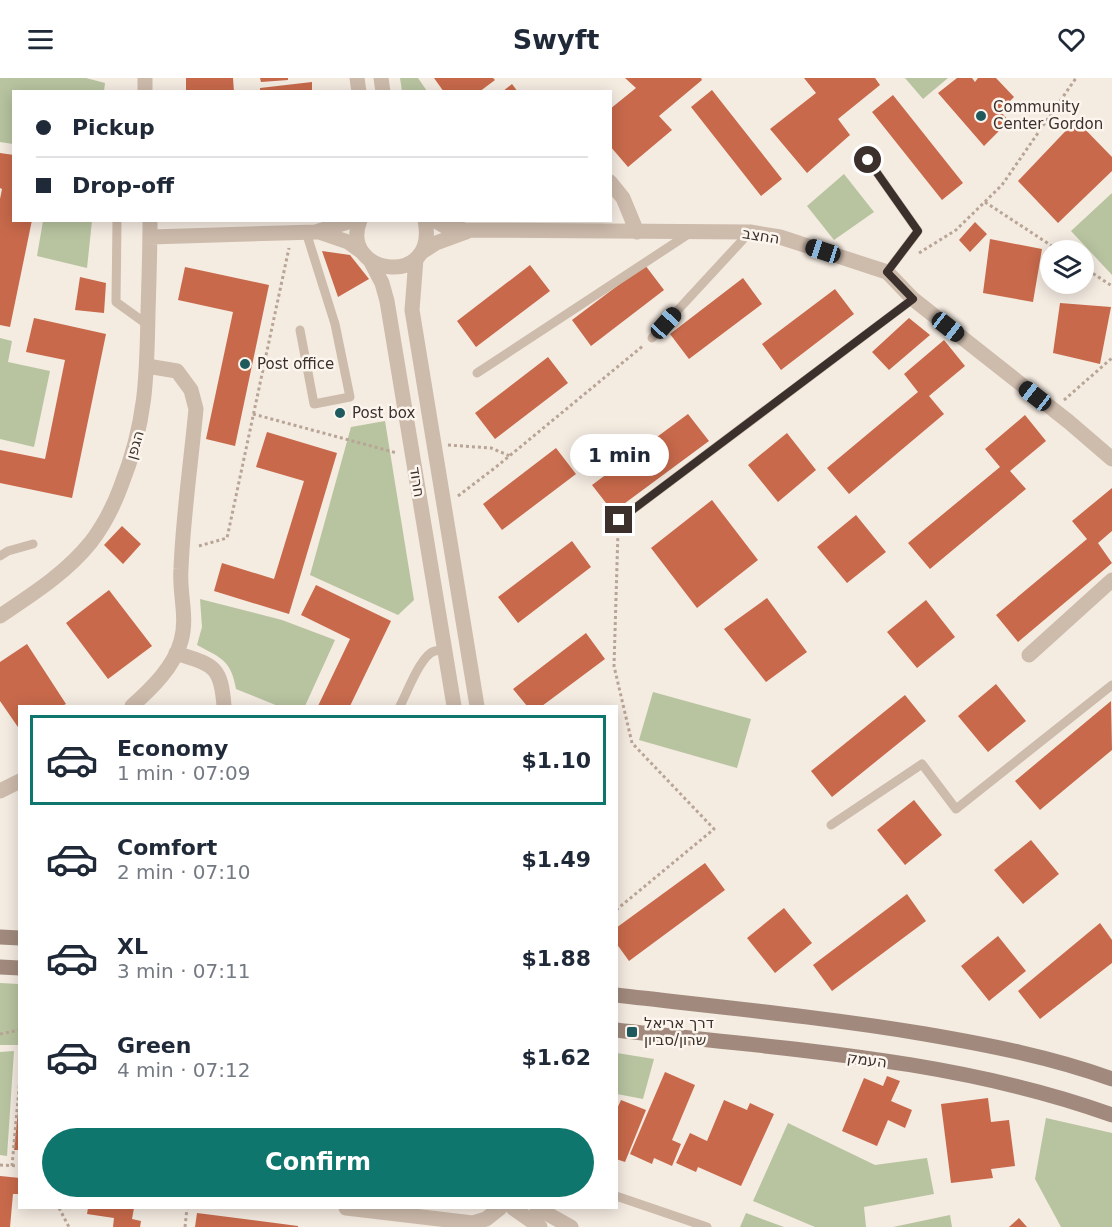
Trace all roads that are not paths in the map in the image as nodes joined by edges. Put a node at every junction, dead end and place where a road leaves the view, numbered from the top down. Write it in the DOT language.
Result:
graph roads {
  1 [pos="868,160"];
  2 [pos="612,184"];
  3 [pos="117,222"];
  4 [pos="150,222"];
  5 [pos="346,222"];
  6 [pos="360,222"];
  7 [pos="425,222"];
  8 [pos="437,222"];
  9 [pos="481,231"];
  10 [pos="305,232"];
  11 [pos="637,232"];
  12 [pos="750,232"];
  13 [pos="690,233"];
  14 [pos="150,237"];
  15 [pos="419,255"];
  16 [pos="366,256"];
  17 [pos="887,272"];
  18 [pos="913,299"];
  19 [pos="148,325"];
  20 [pos="300,330"];
  21 [pos="652,338"];
  22 [pos="147,366"];
  23 [pos="477,373"];
  24 [pos="1112,459"];
  25 [pos="619,520"];
  26 [pos="33,544"];
  27 [pos="0,556"];
  28 [pos="1112,580"];
  29 [pos="0,616"];
  30 [pos="445,651"];
  31 [pos="176,653"];
  32 [pos="1029,655"];
  33 [pos="1112,686"];
  34 [pos="135,705"];
  35 [pos="224,705"];
  36 [pos="400,705"];
  37 [pos="454,705"];
  38 [pos="477,705"];
  39 [pos="18,782"];
  40 [pos="0,791"];
  41 [pos="831,825"];
  42 [pos="0,937"];
  43 [pos="18,938"];
  44 [pos="0,967"];
  45 [pos="18,968"];
  46 [pos="618,995"];
  47 [pos="618,1030"];
  48 [pos="1112,1079"];
  49 [pos="1112,1115"];
  50 [pos="618,1197"];
  51 [pos="354,1209"];
  52 [pos="499,1209"];
  53 [pos="514,1209"];
  54 [pos="539,1209"];
  55 [pos="540,1227"];
  56 [pos="571,1227"];
  57 [pos="707,1227"];
  1 -- 17 [label="lane"];
  2 -- 11 [label="street"];
  3 -- 19 [label="lane"];
  4 -- 14 [label="street, הגפן"];
  5 -- 10 [label="street"];
  6 -- 16 [label="street"];
  7 -- 15 [label="street, חרוד"];
  8 -- 9 [label="street, החצב"];
  9 -- 11 [label="street, החצב"];
  9 -- 15 [label="street, החצב"];
  10 -- 14 [label="street"];
  10 -- 16 [label="street, החצב"];
  10 -- 20 [label="lane"];
  11 -- 13 [label="street, החצב"];
  12 -- 13 [label="street, החצב"];
  12 -- 17 [label="street, החצב"];
  12 -- 21 [label="lane"];
  13 -- 23 [label="lane"];
  14 -- 19 [label="street, הגפן"];
  15 -- 16 [label="street, החצב"];
  15 -- 38 [label="street, חרוד"];
  16 -- 30 [label="street, חרוד"];
  17 -- 18 [label="street, החצב"];
  18 -- 24 [label="street, החצב"];
  18 -- 25 [label="lane"];
  19 -- 22 [label="street, הגפן"];
  22 -- 29 [label="street, הגפן"];
  22 -- 31 [label="street"];
  26 -- 27 [label="lane"];
  28 -- 32 [label="street"];
  30 -- 36 [label="lane"];
  30 -- 37 [label="street, חרוד"];
  31 -- 34 [label="street"];
  31 -- 35 [label="street"];
  33 -- 41 [label="lane"];
  39 -- 40 [label="street"];
  42 -- 43 [label="main road"];
  44 -- 45 [label="main road"];
  46 -- 48 [label="main road"];
  47 -- 49 [label="main road, העמק"];
  50 -- 57 [label="lane"];
  51 -- 52 [label="street"];
  53 -- 55 [label="street"];
  54 -- 56 [label="street"];
}
